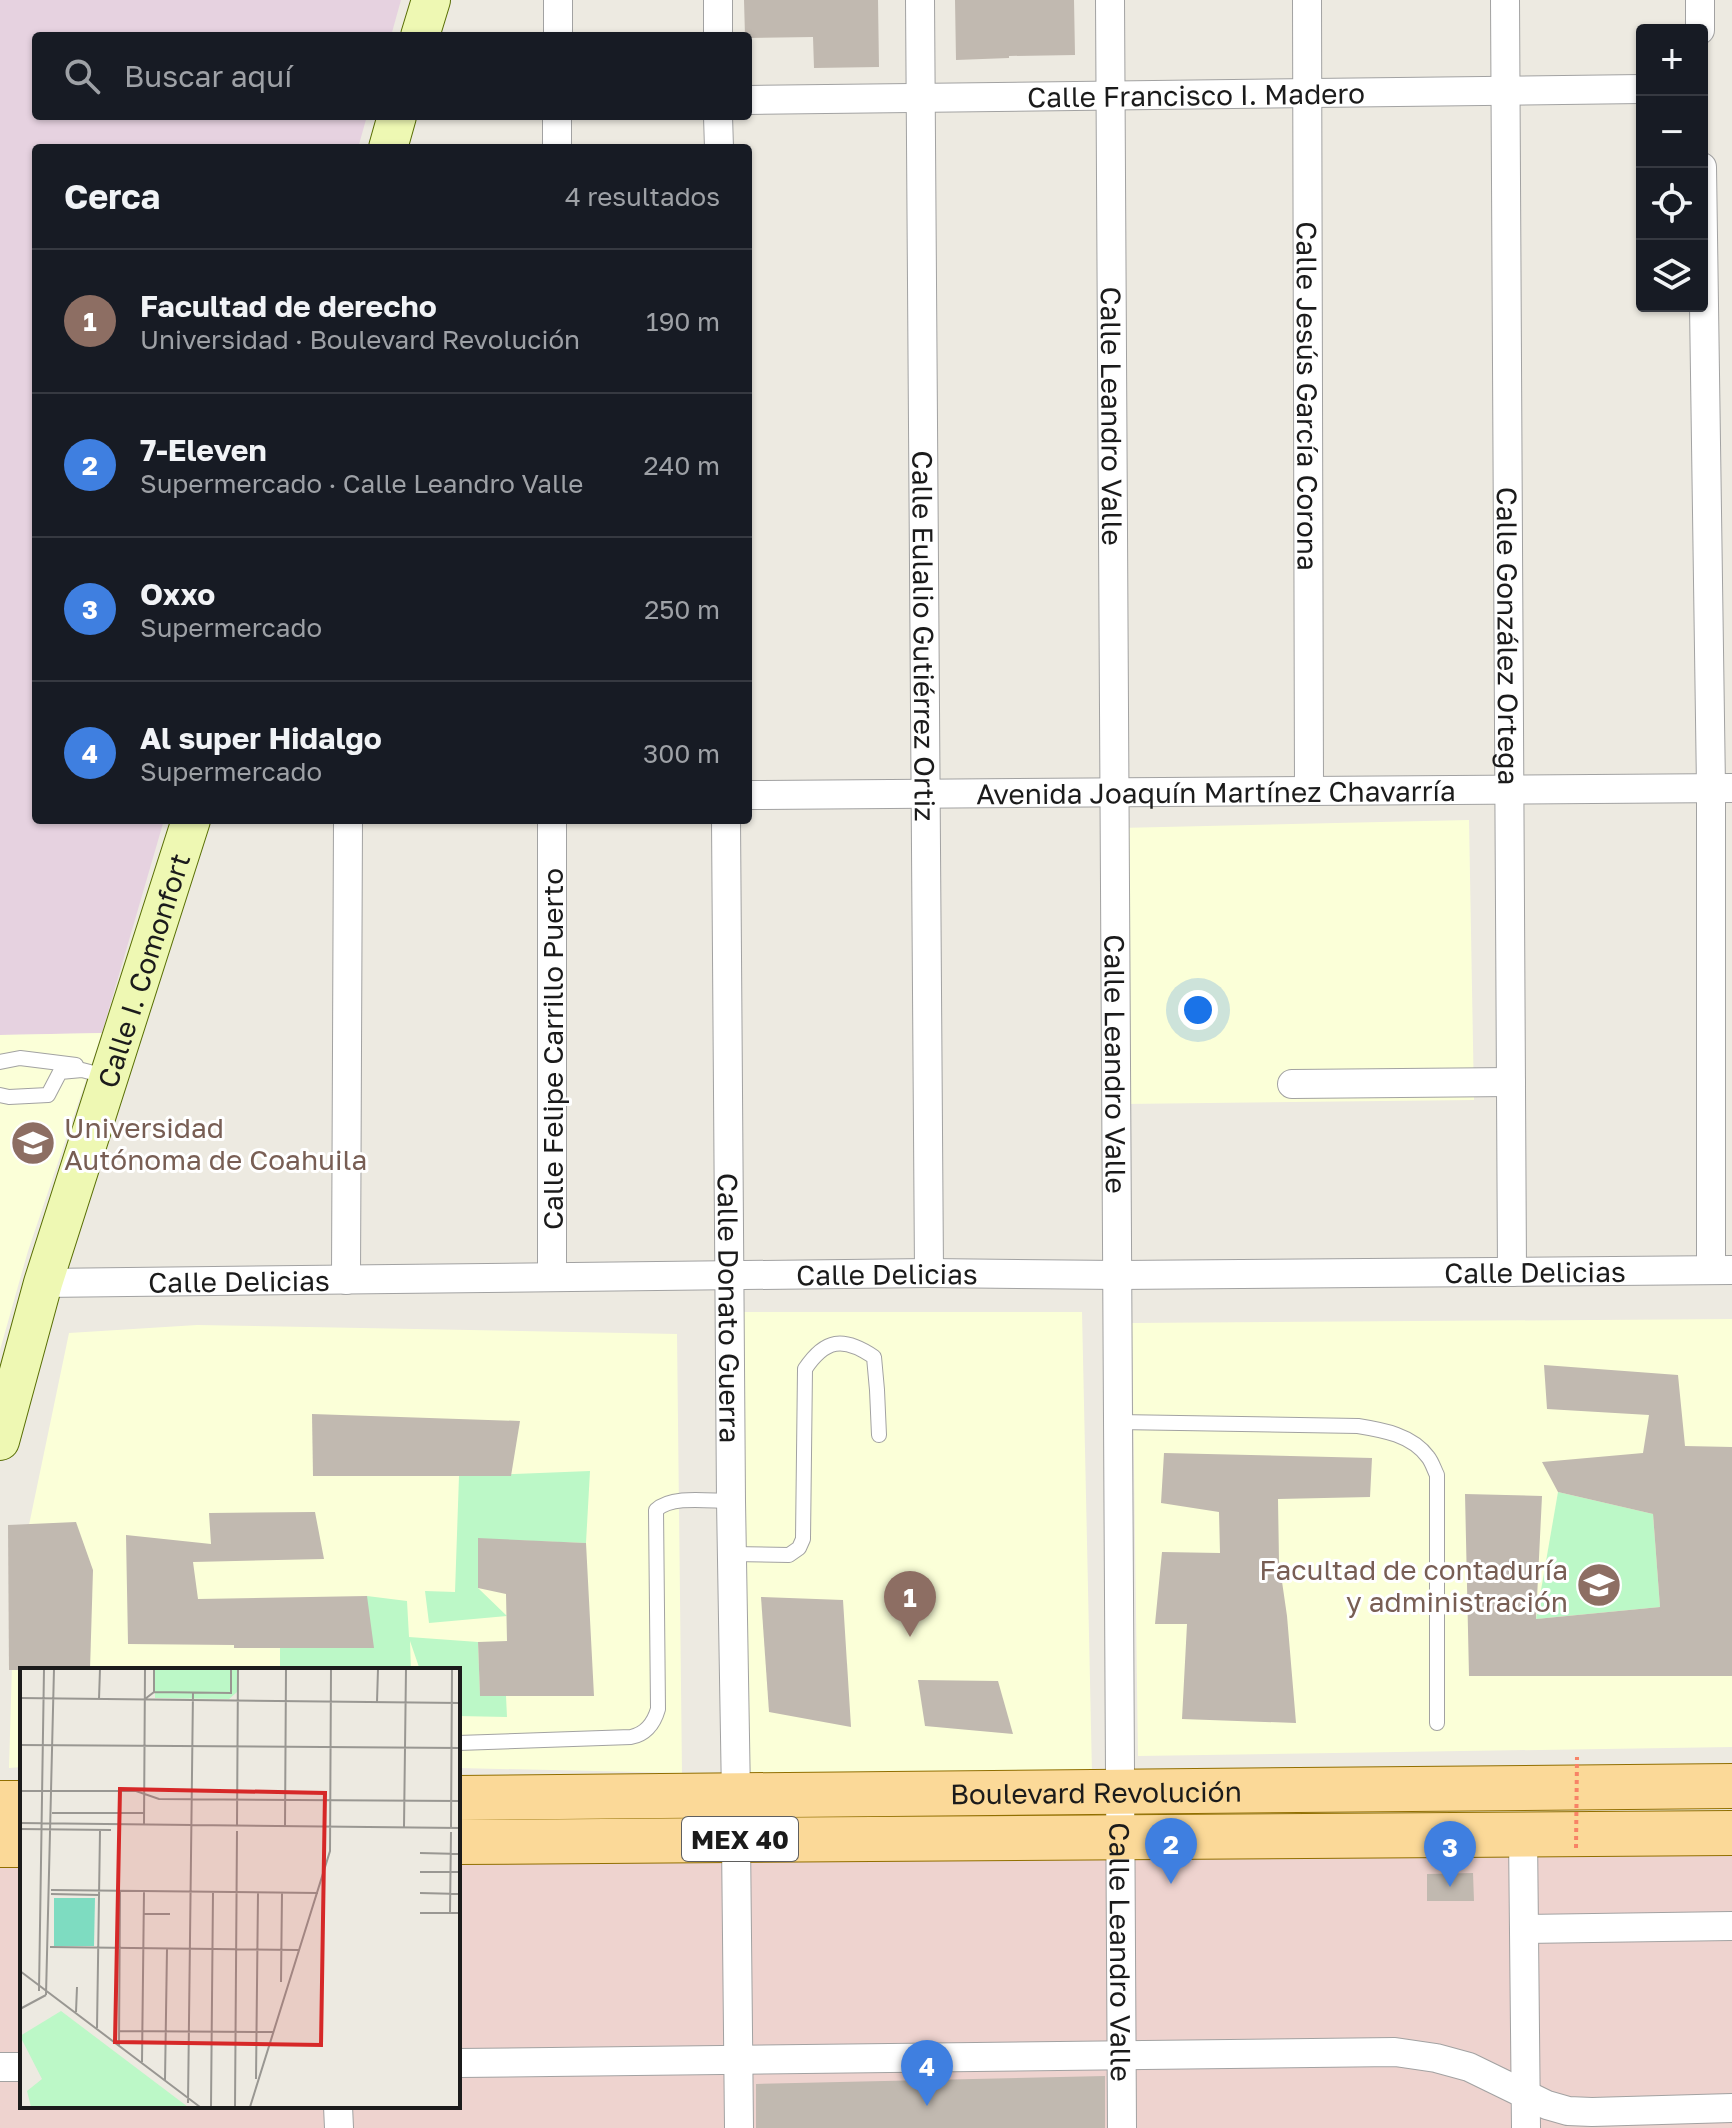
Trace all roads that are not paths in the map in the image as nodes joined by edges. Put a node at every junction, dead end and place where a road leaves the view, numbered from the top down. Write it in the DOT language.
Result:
graph roads {
  1 [pos="431,0"];
  2 [pos="558,0"];
  3 [pos="718,0"];
  4 [pos="920,0"];
  5 [pos="1110,0"];
  6 [pos="1307,0"];
  7 [pos="1505,0"];
  8 [pos="1700,0"];
  9 [pos="1700,24"];
  10 [pos="421,32"];
  11 [pos="558,32"];
  12 [pos="718,32"];
  13 [pos="1636,89"];
  14 [pos="1505,91"];
  15 [pos="1307,93"];
  16 [pos="1110,96"];
  17 [pos="920,98"];
  18 [pos="752,100"];
  19 [pos="396,120"];
  20 [pos="557,120"];
  21 [pos="718,120"];
  22 [pos="389,144"];
  23 [pos="557,144"];
  24 [pos="719,144"];
  25 [pos="1702,168"];
  26 [pos="1722,788"];
  27 [pos="1509,789"];
  28 [pos="1309,791"];
  29 [pos="1114,792"];
  30 [pos="925,794"];
  31 [pos="752,795"];
  32 [pos="190,824"];
  33 [pos="348,824"];
  34 [pos="552,824"];
  35 [pos="726,824"];
  36 [pos="0,1062"];
  37 [pos="111,1073"];
  38 [pos="1511,1082"];
  39 [pos="1292,1084"];
  40 [pos="0,1095"];
  41 [pos="1722,1270"];
  42 [pos="1512,1272"];
  43 [pos="929,1273"];
  44 [pos="730,1275"];
  45 [pos="1118,1275"];
  46 [pos="552,1277"];
  47 [pos="346,1280"];
  48 [pos="43,1283"];
  49 [pos="1118,1422"];
  50 [pos="879,1435"];
  51 [pos="0,1441"];
  52 [pos="731,1501"];
  53 [pos="732,1554"];
  54 [pos="1437,1723"];
  55 [pos="460,1743"];
  56 [pos="1732,1786"];
  57 [pos="1120,1791"];
  58 [pos="736,1795"];
  59 [pos="460,1798"];
  60 [pos="1732,1833"];
  61 [pos="1523,1834"];
  62 [pos="1120,1837"];
  63 [pos="736,1840"];
  64 [pos="460,1842"];
  65 [pos="1732,1926"];
  66 [pos="1524,1929"];
  67 [pos="1121,2055"];
  68 [pos="739,2061"];
  69 [pos="460,2063"];
  70 [pos="1525,2095"];
  71 [pos="338,2108"];
  72 [pos="1732,2108"];
  73 [pos="339,2128"];
  74 [pos="739,2128"];
  75 [pos="1122,2128"];
  76 [pos="1526,2128"];
  1 -- 10 [label="main road"];
  2 -- 11 [label="street"];
  3 -- 12 [label="street"];
  4 -- 17 [label="street, Calle Eulalio Gutiérrez Ortiz"];
  5 -- 16 [label="street, Calle Leandro Valle"];
  6 -- 15 [label="street, Calle Jesús García Corona"];
  7 -- 14 [label="street, Calle González Ortega"];
  8 -- 9 [label="street"];
  13 -- 14 [label="street, Calle Francisco I. Madero"];
  14 -- 15 [label="street, Calle Francisco I. Madero"];
  14 -- 27 [label="street, Calle González Ortega"];
  15 -- 16 [label="street, Calle Francisco I. Madero"];
  15 -- 28 [label="street, Calle Jesús García Corona"];
  16 -- 17 [label="street, Calle Francisco I. Madero"];
  16 -- 29 [label="street, Calle Leandro Valle"];
  17 -- 18 [label="street, Calle Francisco I. Madero"];
  17 -- 30 [label="street, Calle Eulalio Gutiérrez Ortiz"];
  19 -- 22 [label="main road"];
  20 -- 23 [label="street"];
  21 -- 24 [label="street"];
  25 -- 26 [label="street"];
  26 -- 27 [label="street, Avenida Joaquín Martínez Chavarría"];
  26 -- 41 [label="street"];
  27 -- 28 [label="street, Avenida Joaquín Martínez Chavarría"];
  27 -- 38 [label="street, Calle González Ortega"];
  28 -- 29 [label="street, Avenida Joaquín Martínez Chavarría"];
  29 -- 30 [label="street, Avenida Joaquín Martínez Chavarría"];
  29 -- 45 [label="street, Calle Leandro Valle"];
  30 -- 31 [label="street, Avenida Joaquín Martínez Chavarría"];
  30 -- 43 [label="street, Calle Eulalio Gutiérrez Ortiz"];
  32 -- 37 [label="main road, Calle I. Comonfort"];
  33 -- 47 [label="street"];
  34 -- 46 [label="street, Calle Felipe Carrillo Puerto"];
  35 -- 44 [label="street, Calle Donato Guerra"];
  36 -- 37 [label="lane"];
  37 -- 40 [label="lane"];
  37 -- 48 [label="main road, Calle I. Comonfort"];
  38 -- 39 [label="street"];
  38 -- 42 [label="street, Calle González Ortega"];
  41 -- 42 [label="street, Calle Delicias"];
  42 -- 45 [label="street, Calle Delicias"];
  43 -- 44 [label="street, Calle Delicias"];
  43 -- 45 [label="street, Calle Delicias"];
  44 -- 46 [label="street, Calle Delicias"];
  44 -- 52 [label="street, Calle Donato Guerra"];
  45 -- 49 [label="street, Calle Leandro Valle"];
  46 -- 47 [label="street, Calle Delicias"];
  47 -- 48 [label="street, Calle Delicias"];
  48 -- 51 [label="main road, Calle I. Comonfort"];
  49 -- 54 [label="lane"];
  49 -- 57 [label="street, Calle Leandro Valle"];
  50 -- 53 [label="lane"];
  52 -- 53 [label="street, Calle Donato Guerra"];
  52 -- 55 [label="lane"];
  53 -- 58 [label="street, Calle Donato Guerra"];
  56 -- 57 [label="main road, Boulevard Revolución / MEX 40"];
  57 -- 58 [label="main road, Boulevard Revolución / MEX 40"];
  57 -- 62 [label="street, Calle Leandro Valle"];
  58 -- 59 [label="main road, Boulevard Revolución / MEX 40"];
  60 -- 61 [label="main road, MEX 40"];
  61 -- 62 [label="main road, MEX 40"];
  61 -- 66 [label="street"];
  62 -- 63 [label="main road, MEX 40"];
  62 -- 67 [label="street, Calle Leandro Valle"];
  63 -- 64 [label="main road, MEX 40"];
  63 -- 68 [label="street"];
  65 -- 66 [label="street"];
  66 -- 70 [label="street"];
  67 -- 68 [label="street"];
  67 -- 70 [label="street"];
  67 -- 75 [label="street, Calle Leandro Valle"];
  68 -- 69 [label="street"];
  68 -- 74 [label="street"];
  70 -- 72 [label="street"];
  70 -- 76 [label="street"];
  71 -- 73 [label="street"];
}
